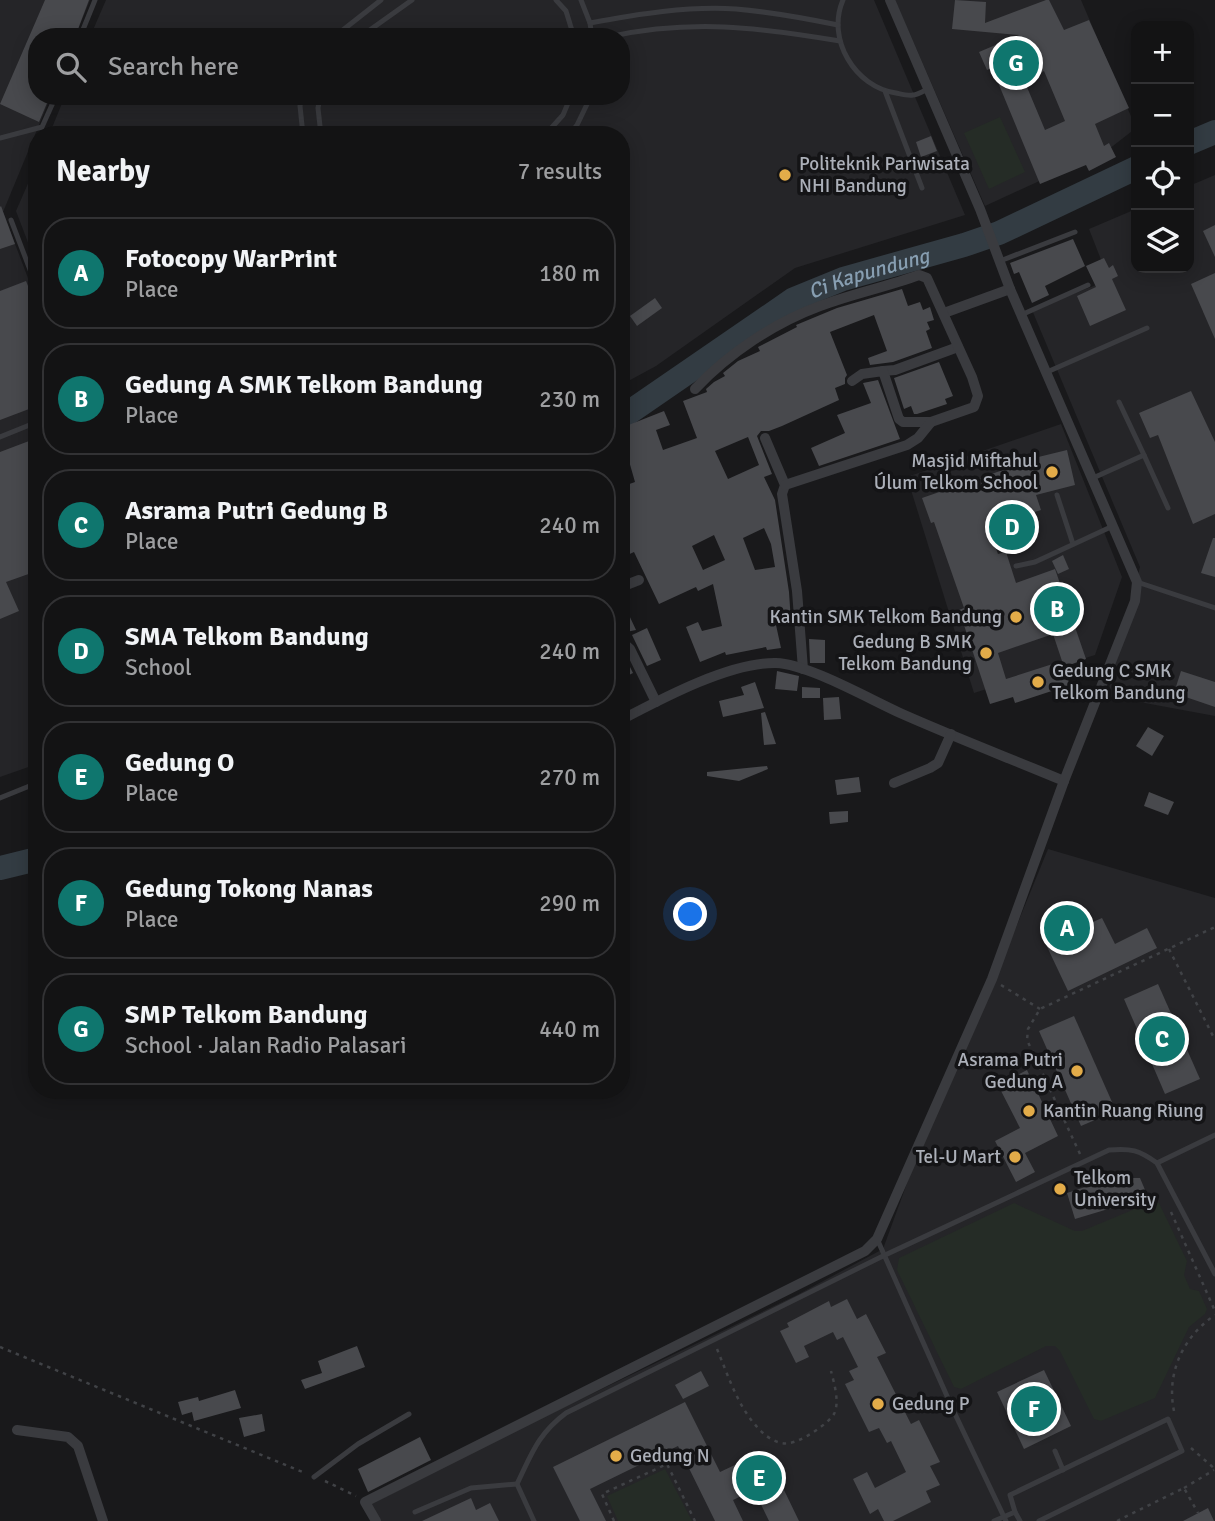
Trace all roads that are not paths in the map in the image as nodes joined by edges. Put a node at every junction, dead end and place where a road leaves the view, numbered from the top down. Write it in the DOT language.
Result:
graph roads {
  1 [pos="95,0"];
  2 [pos="381,0"];
  3 [pos="410,0"];
  4 [pos="556,0"];
  5 [pos="580,0"];
  6 [pos="843,0"];
  7 [pos="890,0"];
  8 [pos="590,23"];
  9 [pos="838,25"];
  10 [pos="84,28"];
  11 [pos="345,28"];
  12 [pos="372,28"];
  13 [pos="571,28"];
  14 [pos="591,28"];
  15 [pos="630,34"];
  16 [pos="840,41"];
  17 [pos="928,89"];
  18 [pos="885,91"];
  19 [pos="52,105"];
  20 [pos="300,105"];
  21 [pos="318,105"];
  22 [pos="567,105"];
  23 [pos="587,105"];
  24 [pos="42,126"];
  25 [pos="302,126"];
  26 [pos="318,126"];
  27 [pos="553,126"];
  28 [pos="576,126"];
  29 [pos="28,131"];
  30 [pos="0,138"];
  31 [pos="922,188"];
  32 [pos="11,220"];
  33 [pos="1075,232"];
  34 [pos="1000,261"];
  35 [pos="28,264"];
  36 [pos="1088,285"];
  37 [pos="1010,289"];
  38 [pos="944,313"];
  39 [pos="1021,315"];
  40 [pos="1147,328"];
  41 [pos="958,347"];
  42 [pos="883,371"];
  43 [pos="1047,372"];
  44 [pos="852,381"];
  45 [pos="695,389"];
  46 [pos="1119,402"];
  47 [pos="931,422"];
  48 [pos="28,425"];
  49 [pos="0,436"];
  50 [pos="765,438"];
  51 [pos="1144,455"];
  52 [pos="1093,478"];
  53 [pos="785,485"];
  54 [pos="1057,495"];
  55 [pos="1168,508"];
  56 [pos="1113,526"];
  57 [pos="1073,544"];
  58 [pos="1016,566"];
  59 [pos="639,580"];
  60 [pos="1137,582"];
  61 [pos="630,584"];
  62 [pos="1215,608"];
  63 [pos="630,649"];
  64 [pos="803,668"];
  65 [pos="656,702"];
  66 [pos="630,715"];
  67 [pos="951,734"];
  68 [pos="1063,781"];
  69 [pos="894,783"];
  70 [pos="28,787"];
  71 [pos="0,798"];
  72 [pos="1215,1135"];
  73 [pos="1157,1163"];
  74 [pos="877,1239"];
  75 [pos="883,1256"];
  76 [pos="1215,1274"];
  77 [pos="409,1414"];
  78 [pos="17,1430"];
  79 [pos="1055,1451"];
  80 [pos="1063,1470"];
  81 [pos="314,1477"];
  82 [pos="517,1484"];
  83 [pos="1015,1511"];
  84 [pos="415,1512"];
  85 [pos="1005,1519"];
  86 [pos="103,1521"];
  87 [pos="376,1521"];
  88 [pos="534,1521"];
  89 [pos="994,1521"];
  90 [pos="1020,1521"];
  91 [pos="1039,1521"];
  1 -- 10 [label="lane"];
  2 -- 11 [label="lane"];
  3 -- 12 [label="lane"];
  4 -- 13 [label="lane"];
  5 -- 8 [label="lane"];
  6 -- 9 [label="lane"];
  7 -- 17 [label="street"];
  8 -- 9 [label="lane"];
  8 -- 14 [label="lane"];
  9 -- 16 [label="lane"];
  15 -- 16 [label="lane"];
  16 -- 18 [label="lane"];
  17 -- 18 [label="lane"];
  17 -- 34 [label="street"];
  18 -- 31 [label="lane"];
  19 -- 24 [label="lane"];
  20 -- 25 [label="lane"];
  21 -- 26 [label="lane"];
  22 -- 27 [label="lane"];
  23 -- 28 [label="lane"];
  29 -- 30 [label="lane"];
  32 -- 35 [label="lane"];
  33 -- 34 [label="lane"];
  34 -- 37 [label="street"];
  36 -- 39 [label="lane"];
  37 -- 38 [label="street"];
  37 -- 39 [label="street"];
  38 -- 41 [label="street"];
  38 -- 45 [label="street"];
  39 -- 43 [label="street"];
  40 -- 43 [label="lane"];
  41 -- 42 [label="street"];
  41 -- 47 [label="street"];
  42 -- 44 [label="street"];
  42 -- 47 [label="street"];
  43 -- 52 [label="street"];
  46 -- 51 [label="lane"];
  47 -- 53 [label="street"];
  48 -- 49 [label="lane"];
  50 -- 53 [label="street"];
  51 -- 52 [label="lane"];
  51 -- 55 [label="lane"];
  52 -- 56 [label="street"];
  53 -- 64 [label="street"];
  54 -- 57 [label="lane"];
  56 -- 57 [label="lane"];
  56 -- 60 [label="street"];
  57 -- 58 [label="lane"];
  59 -- 61 [label="street"];
  60 -- 62 [label="lane"];
  60 -- 68 [label="street"];
  63 -- 65 [label="street"];
  64 -- 65 [label="street"];
  64 -- 67 [label="street"];
  65 -- 66 [label="street"];
  67 -- 68 [label="street"];
  67 -- 69 [label="street"];
  68 -- 74 [label="street"];
  70 -- 71 [label="lane"];
  72 -- 73 [label="lane"];
  73 -- 75 [label="lane"];
  73 -- 76 [label="lane"];
  74 -- 75 [label="lane"];
  74 -- 87 [label="street"];
  75 -- 82 [label="lane"];
  75 -- 85 [label="lane"];
  77 -- 81 [label="lane"];
  78 -- 86 [label="street"];
  79 -- 80 [label="lane"];
  80 -- 83 [label="lane"];
  80 -- 91 [label="lane"];
  82 -- 84 [label="lane"];
  82 -- 88 [label="lane"];
  83 -- 85 [label="lane"];
  83 -- 90 [label="lane"];
  85 -- 89 [label="lane"];
}
